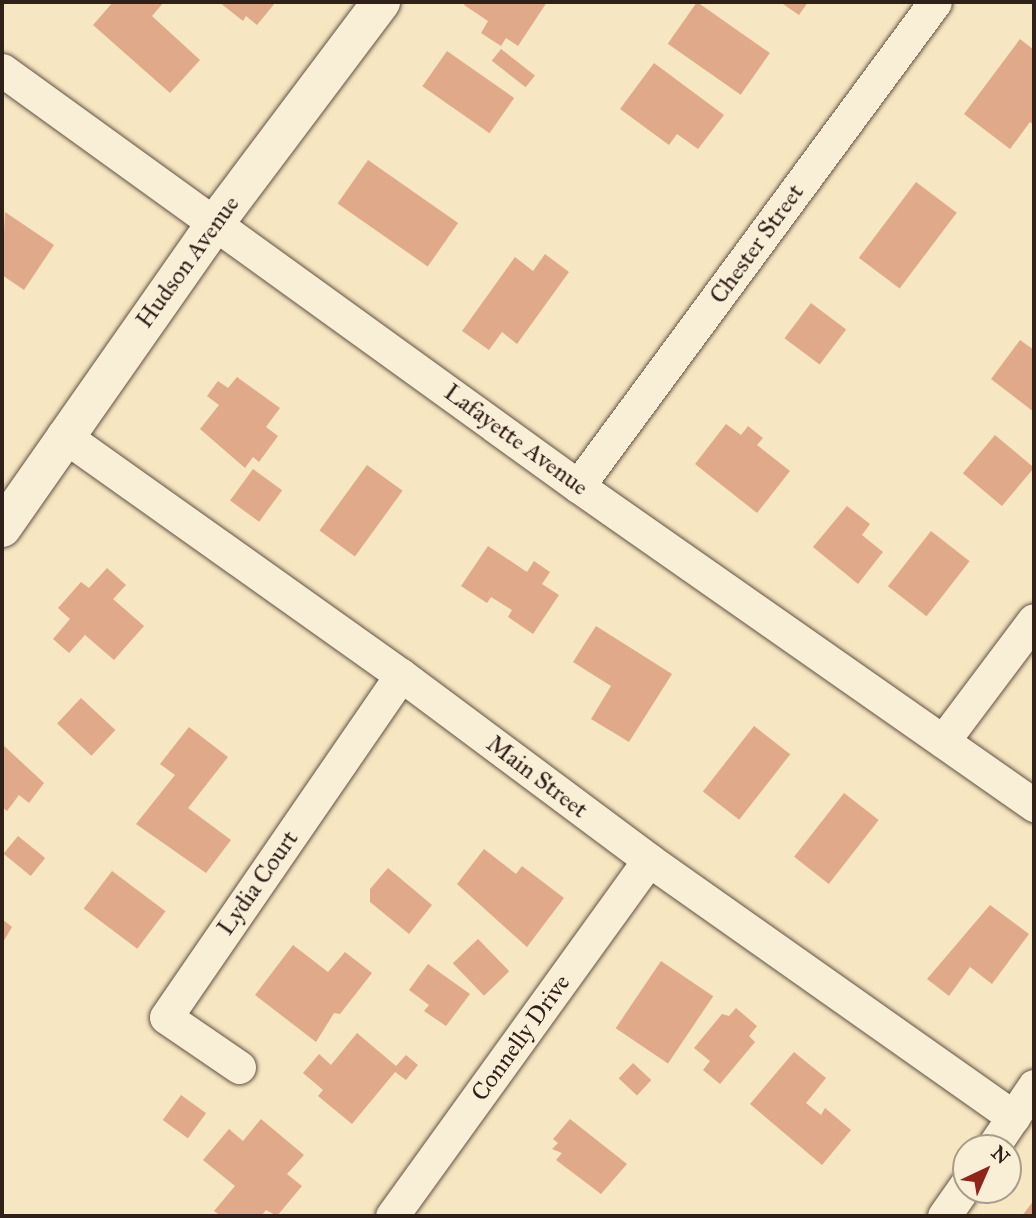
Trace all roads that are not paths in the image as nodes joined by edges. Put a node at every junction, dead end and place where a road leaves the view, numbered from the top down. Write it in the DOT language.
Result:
graph roads {
  1 [pos="382,2"];
  2 [pos="935,2"];
  3 [pos="2,70"];
  4 [pos="216,222"];
  5 [pos="63,435"];
  6 [pos="578,486"];
  7 [pos="2,528"];
  8 [pos="1034,620"];
  9 [pos="401,676"];
  10 [pos="943,741"];
  11 [pos="1034,806"];
  12 [pos="649,860"];
  13 [pos="239,1067"];
  14 [pos="1034,1086"];
  15 [pos="1013,1117"];
  16 [pos="1001,1134"];
  17 [pos="392,1216"];
  1 -- 4 [label="street, Hudson Avenue"];
  2 -- 6 [label="street, Chester Street"];
  3 -- 4 [label="street, Lafayette Avenue"];
  4 -- 5 [label="street, Hudson Avenue"];
  4 -- 6 [label="street, Lafayette Avenue"];
  5 -- 7 [label="street, Hudson Avenue"];
  5 -- 9 [label="street, Main Street"];
  6 -- 10 [label="street, Lafayette Avenue"];
  8 -- 10 [label="street"];
  9 -- 12 [label="street, Main Street"];
  9 -- 13 [label="street, Lydia Court"];
  10 -- 11 [label="street, Lafayette Avenue"];
  12 -- 15 [label="street, Main Street"];
  12 -- 17 [label="street, Connelly Drive"];
  14 -- 15 [label="street"];
  15 -- 16 [label="street"];
}
